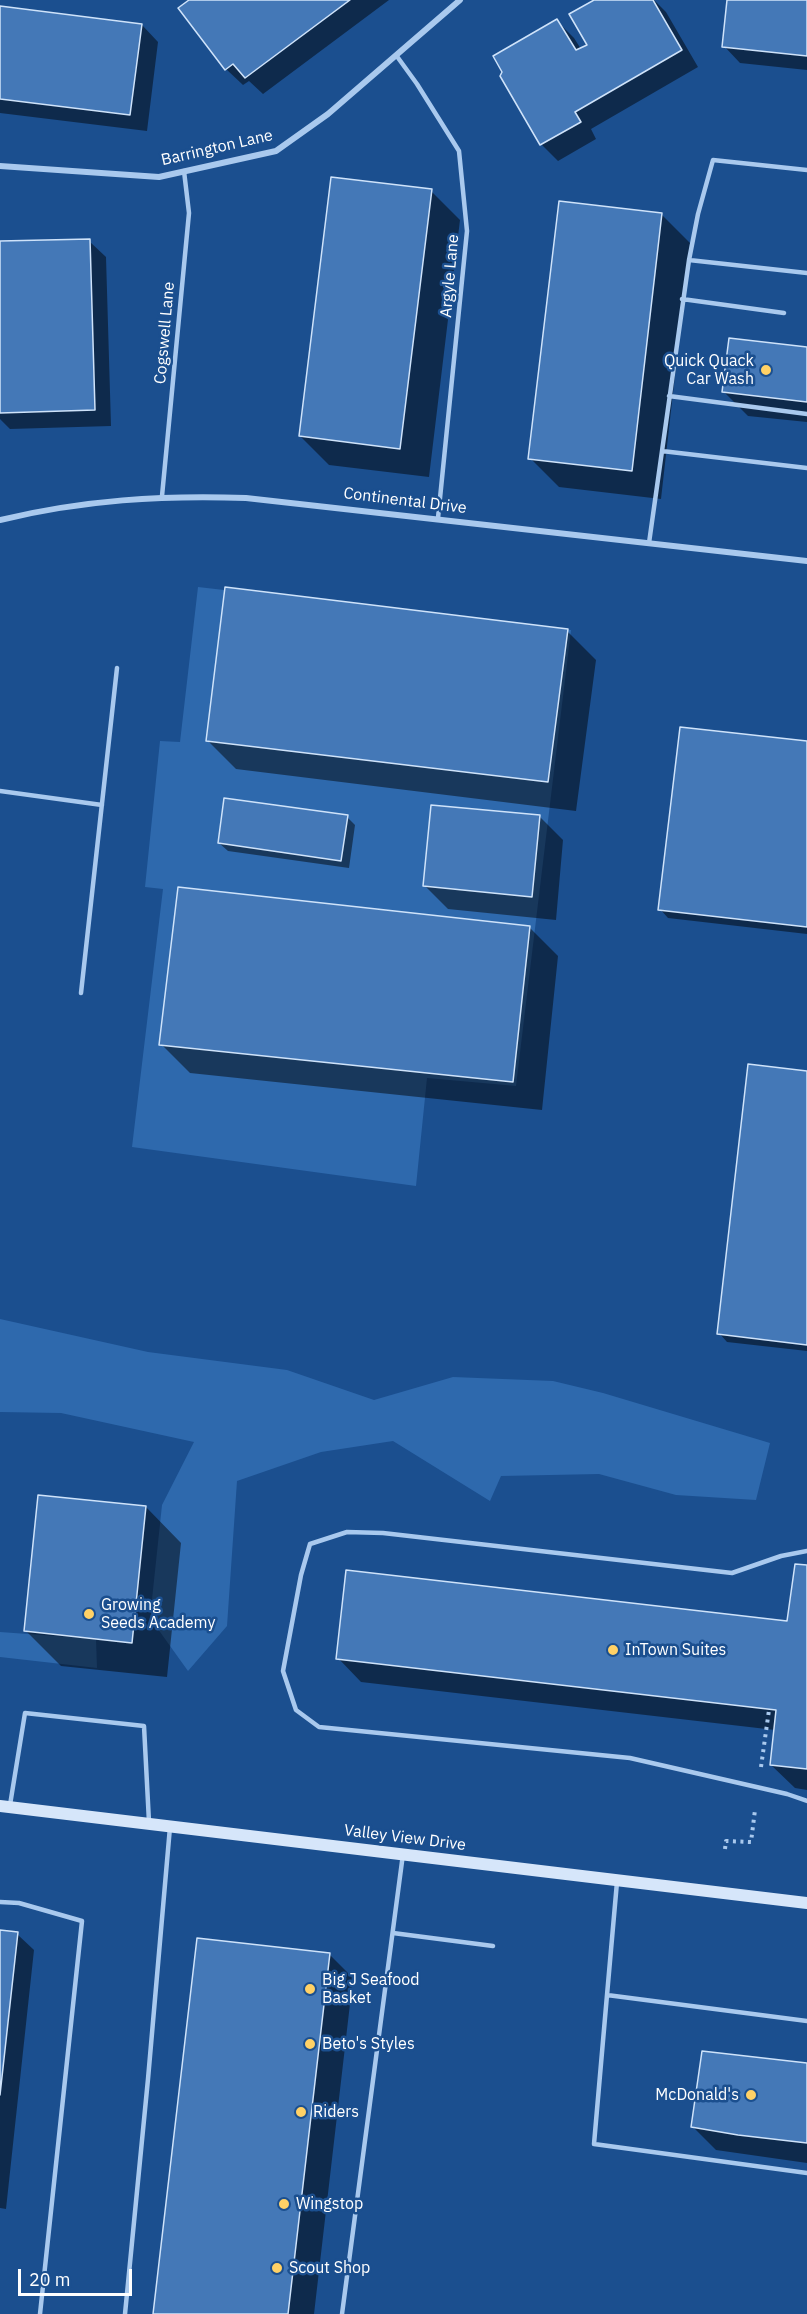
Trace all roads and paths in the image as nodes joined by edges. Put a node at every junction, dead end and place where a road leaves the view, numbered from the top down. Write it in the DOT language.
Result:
graph roads {
  1 [pos="460,0"];
  2 [pos="396,55"];
  3 [pos="0,165"];
  4 [pos="807,170"];
  5 [pos="184,171"];
  6 [pos="689,261"];
  7 [pos="807,273"];
  8 [pos="682,299"];
  9 [pos="784,313"];
  10 [pos="669,396"];
  11 [pos="807,414"];
  12 [pos="662,451"];
  13 [pos="807,468"];
  14 [pos="162,496"];
  15 [pos="438,518"];
  16 [pos="0,520"];
  17 [pos="649,543"];
  18 [pos="807,561"];
  19 [pos="117,668"];
  20 [pos="0,791"];
  21 [pos="102,805"];
  22 [pos="81,993"];
  23 [pos="807,1551"];
  24 [pos="807,1801"];
  25 [pos="5,1807"];
  26 [pos="149,1824"];
  27 [pos="170,1827"];
  28 [pos="403,1854"];
  29 [pos="617,1880"];
  30 [pos="0,1902"];
  31 [pos="807,1903"];
  32 [pos="393,1933"];
  33 [pos="493,1946"];
  34 [pos="607,1995"];
  35 [pos="807,2021"];
  36 [pos="807,2173"];
  37 [pos="40,2314"];
  38 [pos="125,2314"];
  39 [pos="342,2314"];
  1 -- 2 [label="street, Barrington Lane"];
  2 -- 5 [label="street, Barrington Lane"];
  2 -- 15 [label="lane, Argyle Lane"];
  3 -- 5 [label="street, Barrington Lane"];
  4 -- 6 [label="lane"];
  5 -- 14 [label="lane, Cogswell Lane"];
  6 -- 7 [label="lane"];
  6 -- 8 [label="lane"];
  8 -- 9 [label="lane"];
  8 -- 10 [label="lane"];
  10 -- 11 [label="lane"];
  10 -- 12 [label="lane"];
  12 -- 13 [label="lane"];
  12 -- 17 [label="lane"];
  14 -- 15 [label="street, Continental Drive"];
  14 -- 16 [label="street, Continental Drive"];
  15 -- 17 [label="street, Continental Drive"];
  17 -- 18 [label="street, Continental Drive"];
  19 -- 21 [label="lane"];
  20 -- 21 [label="lane"];
  21 -- 22 [label="lane"];
  23 -- 24 [label="lane"];
  25 -- 26 [label="street, Valley View Drive"];
  25 -- 26 [label="lane"];
  26 -- 27 [label="street, Valley View Drive"];
  27 -- 28 [label="street, Valley View Drive"];
  27 -- 38 [label="lane"];
  28 -- 29 [label="street, Valley View Drive"];
  28 -- 32 [label="lane"];
  29 -- 31 [label="street, Valley View Drive"];
  29 -- 34 [label="lane"];
  30 -- 37 [label="lane"];
  32 -- 33 [label="lane"];
  32 -- 39 [label="lane"];
  34 -- 35 [label="lane"];
  34 -- 36 [label="lane"];
}
